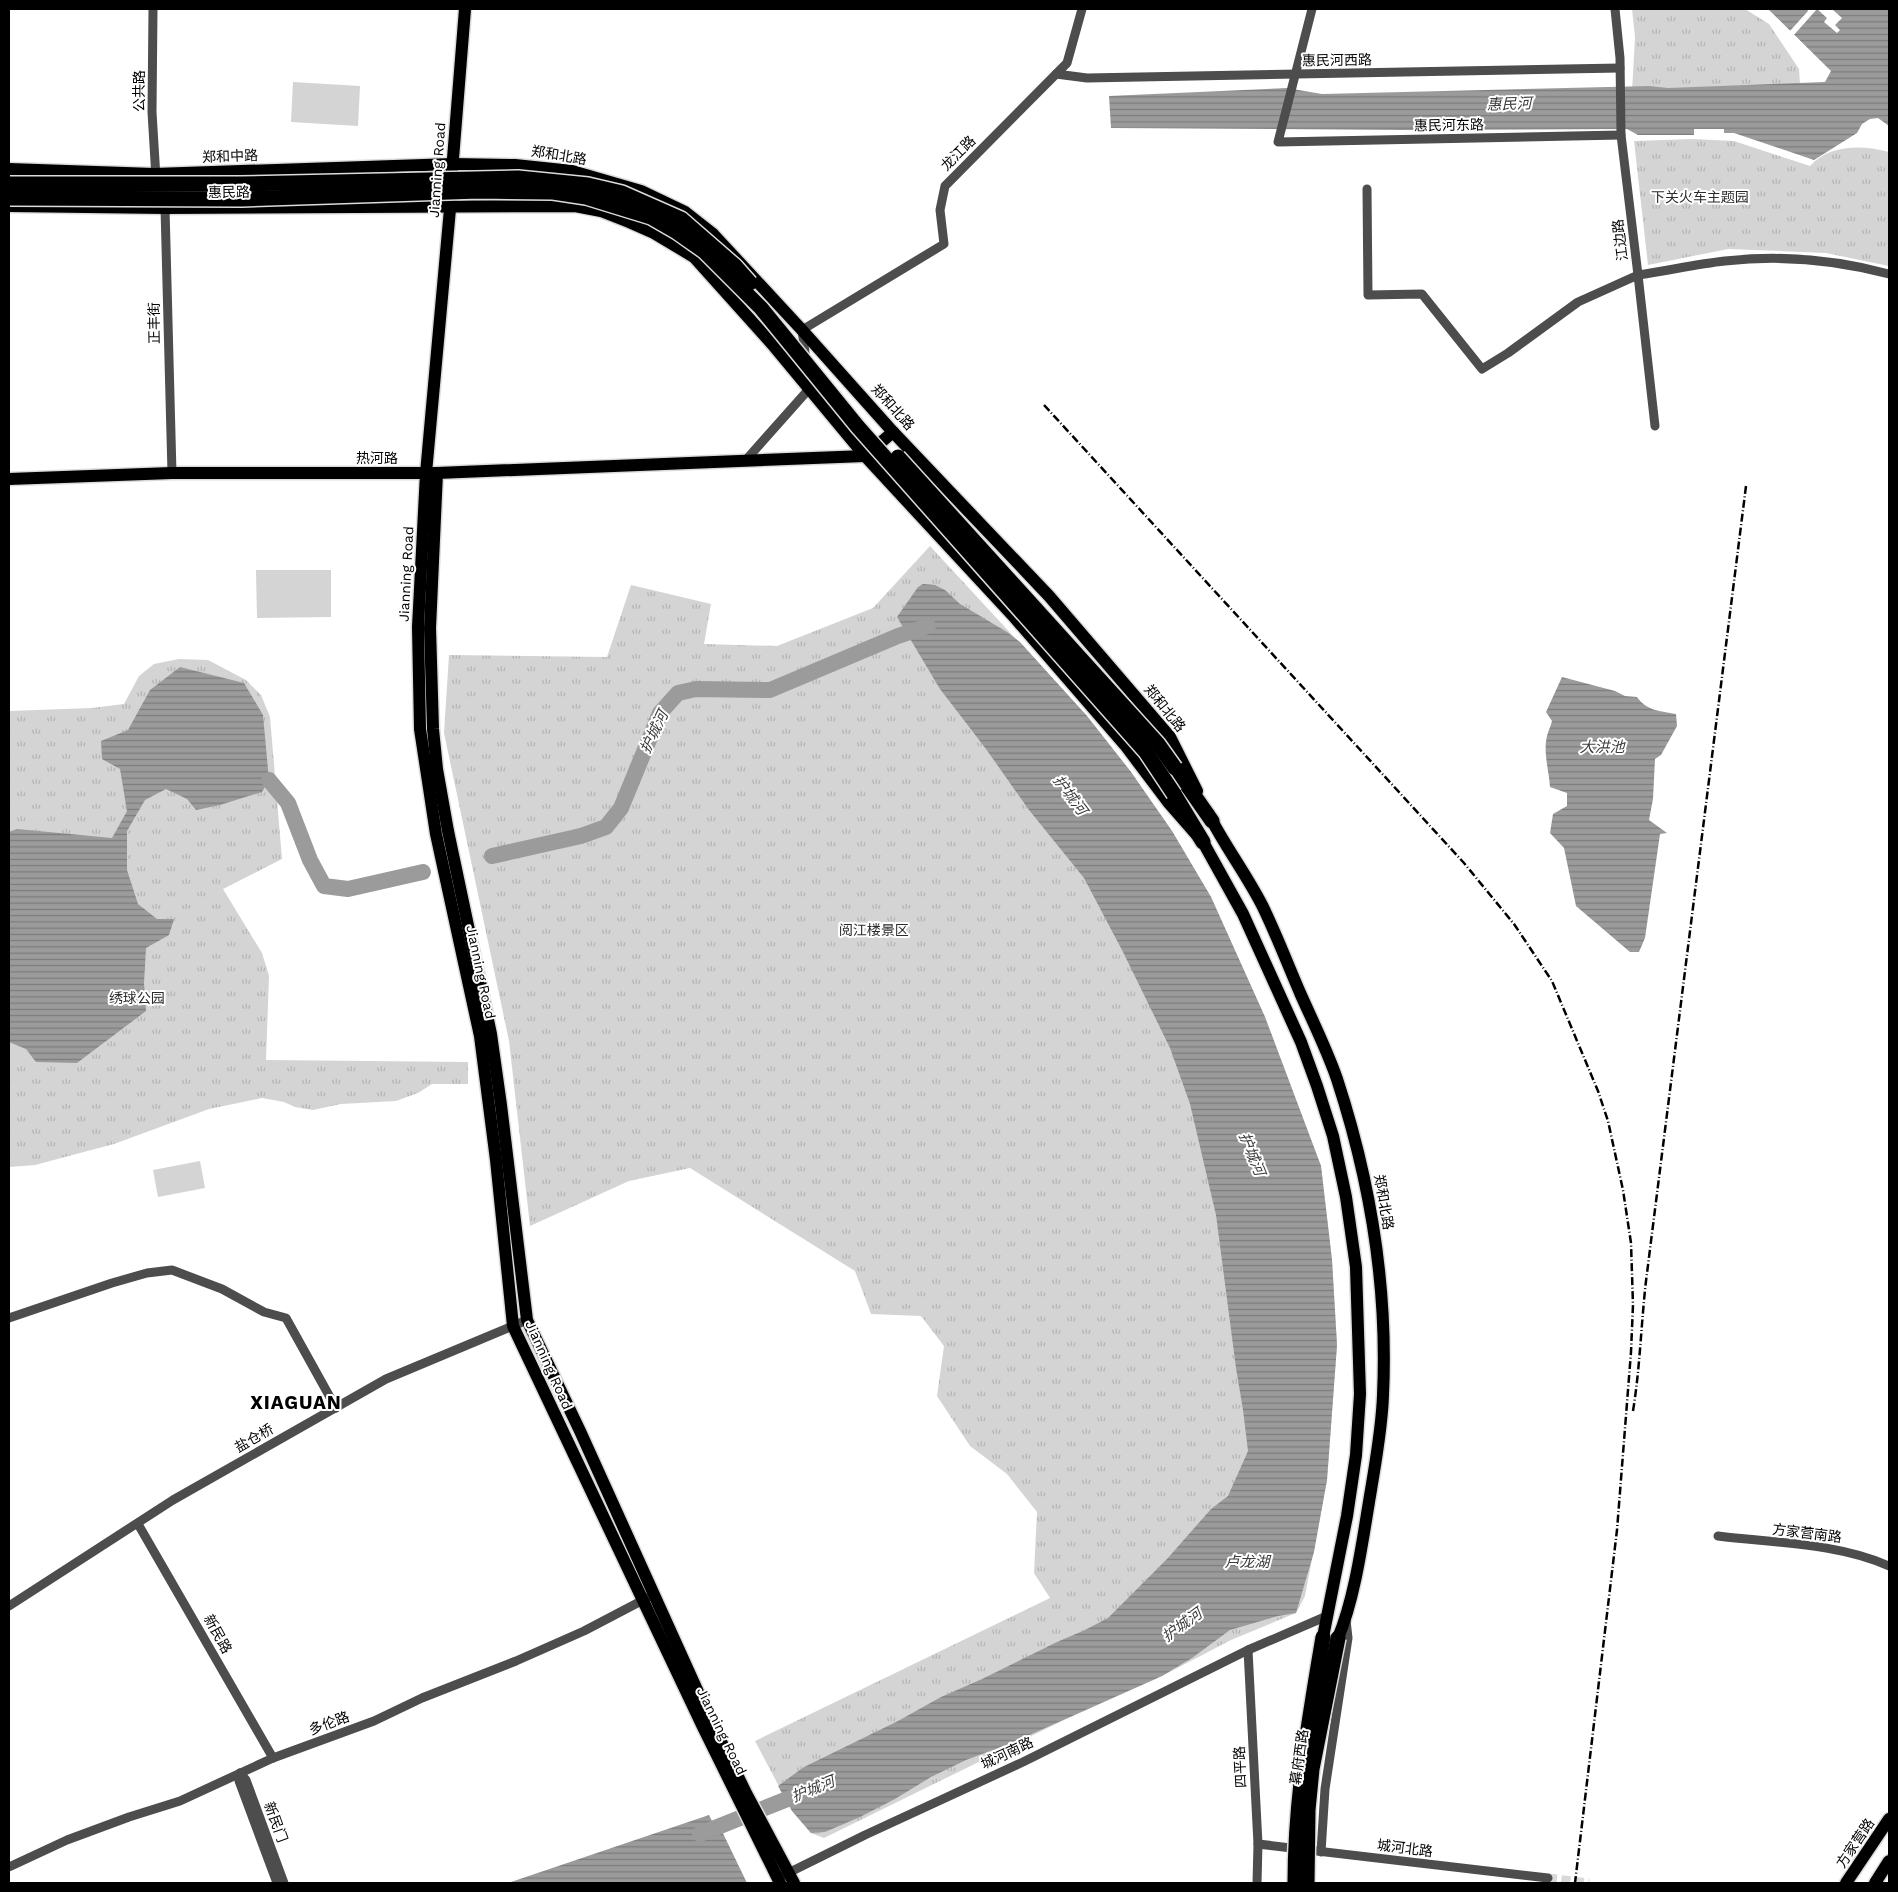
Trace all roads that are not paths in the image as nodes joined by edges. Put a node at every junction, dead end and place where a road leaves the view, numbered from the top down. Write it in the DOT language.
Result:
graph roads {
  1 [pos="153,9"];
  2 [pos="465,9"];
  3 [pos="1082,9"];
  4 [pos="1312,9"];
  5 [pos="1615,9"];
  6 [pos="1620,68"];
  7 [pos="1056,74"];
  8 [pos="1294,77"];
  9 [pos="1621,135"];
  10 [pos="453,164"];
  11 [pos="9,169"];
  12 [pos="154,174"];
  13 [pos="9,184"];
  14 [pos="1367,190"];
  15 [pos="9,198"];
  16 [pos="9,206"];
  17 [pos="450,206"];
  18 [pos="165,208"];
  19 [pos="1889,274"];
  20 [pos="1638,275"];
  21 [pos="802,330"];
  22 [pos="809,389"];
  23 [pos="1655,426"];
  24 [pos="893,432"];
  25 [pos="865,456"];
  26 [pos="745,461"];
  27 [pos="172,473"];
  28 [pos="431,473"];
  29 [pos="9,479"];
  30 [pos="1212,821"];
  31 [pos="1203,842"];
  32 [pos="9,1318"];
  33 [pos="527,1320"];
  34 [pos="513,1326"];
  35 [pos="336,1408"];
  36 [pos="138,1524"];
  37 [pos="1718,1536"];
  38 [pos="1889,1566"];
  39 [pos="648,1597"];
  40 [pos="9,1606"];
  41 [pos="1327,1616"];
  42 [pos="1346,1618"];
  43 [pos="1330,1638"];
  44 [pos="1248,1650"];
  45 [pos="273,1758"];
  46 [pos="240,1773"];
  47 [pos="741,1793"];
  48 [pos="1889,1819"];
  49 [pos="1258,1844"];
  50 [pos="1321,1852"];
  51 [pos="1889,1861"];
  52 [pos="9,1867"];
  53 [pos="789,1873"];
  54 [pos="1548,1878"];
  55 [pos="778,1881"];
  56 [pos="277,1883"];
  57 [pos="284,1883"];
  58 [pos="1257,1883"];
  59 [pos="1295,1883"];
  60 [pos="1307,1883"];
  61 [pos="1846,1883"];
  62 [pos="1875,1883"];
  1 -- 12 [label="street, 公共路"];
  2 -- 10 [label="main road, Jianning Road"];
  3 -- 7 [label="street, 龙江路"];
  4 -- 8 [label="street"];
  5 -- 9 [label="street, 江边路"];
  6 -- 8 [label="street, 惠民河西路"];
  7 -- 8 [label="street, 惠民河西路"];
  7 -- 21 [label="street, 龙江路"];
  8 -- 9 [label="street, 惠民河东路"];
  9 -- 20 [label="street, 江边路"];
  10 -- 12 [label="main road, 郑和中路"];
  10 -- 17 [label="main road, Jianning Road"];
  10 -- 21 [label="main road, 郑和北路"];
  11 -- 12 [label="main road, 郑和中路"];
  12 -- 18 [label="street, 正丰街"];
  13 -- 30 [label="highway, 郑和北路, bridge"];
  14 -- 20 [label="street"];
  15 -- 31 [label="highway, bridge"];
  16 -- 18 [label="main road, 惠民路"];
  17 -- 18 [label="main road, 惠民路"];
  17 -- 22 [label="main road"];
  17 -- 28 [label="main road, Jianning Road"];
  18 -- 27 [label="street, 正丰街"];
  19 -- 20 [label="street, 江边路"];
  20 -- 23 [label="street"];
  21 -- 22 [label="street"];
  21 -- 24 [label="main road, 郑和北路"];
  22 -- 25 [label="main road"];
  22 -- 26 [label="street"];
  24 -- 25 [label="main road"];
  24 -- 30 [label="main road, 郑和北路"];
  25 -- 26 [label="main road, 热河路"];
  25 -- 31 [label="main road"];
  26 -- 28 [label="main road, 热河路"];
  27 -- 28 [label="main road, 热河路"];
  27 -- 29 [label="main road, 热河路"];
  28 -- 33 [label="main road, Jianning Road"];
  28 -- 34 [label="main road, Jianning Road"];
  30 -- 42 [label="main road, 郑和北路"];
  31 -- 41 [label="main road"];
  32 -- 35 [label="street"];
  33 -- 34 [label="street, 盐仓桥"];
  33 -- 39 [label="main road, Jianning Road"];
  34 -- 35 [label="street, 盐仓桥"];
  34 -- 39 [label="main road, Jianning Road"];
  35 -- 36 [label="street, 盐仓桥"];
  36 -- 40 [label="street, 盐仓桥"];
  36 -- 45 [label="street, 新民路"];
  37 -- 38 [label="street, 方家营南路"];
  39 -- 45 [label="street, 多伦路"];
  39 -- 47 [label="main road, Jianning Road"];
  41 -- 43 [label="main road"];
  41 -- 44 [label="street, 城河南路"];
  42 -- 43 [label="main road, 郑和北路"];
  42 -- 50 [label="street"];
  43 -- 59 [label="highway, 幕府西路, bridge"];
  43 -- 60 [label="highway, 幕府西路, bridge"];
  44 -- 49 [label="street, 四平路"];
  44 -- 53 [label="street, 城河南路"];
  45 -- 46 [label="street, 多伦路"];
  46 -- 52 [label="street, 多伦路"];
  46 -- 56 [label="street"];
  46 -- 57 [label="street, 新民门"];
  47 -- 53 [label="main road, Jianning Road"];
  47 -- 55 [label="main road, Jianning Road"];
  48 -- 61 [label="main road, 方家营路"];
  49 -- 50 [label="street, 城河北路"];
  49 -- 58 [label="street, 四平路"];
  50 -- 54 [label="street, 城河北路"];
  51 -- 62 [label="main road"];
  53 -- 55 [label="street, 城河南路"];
}
